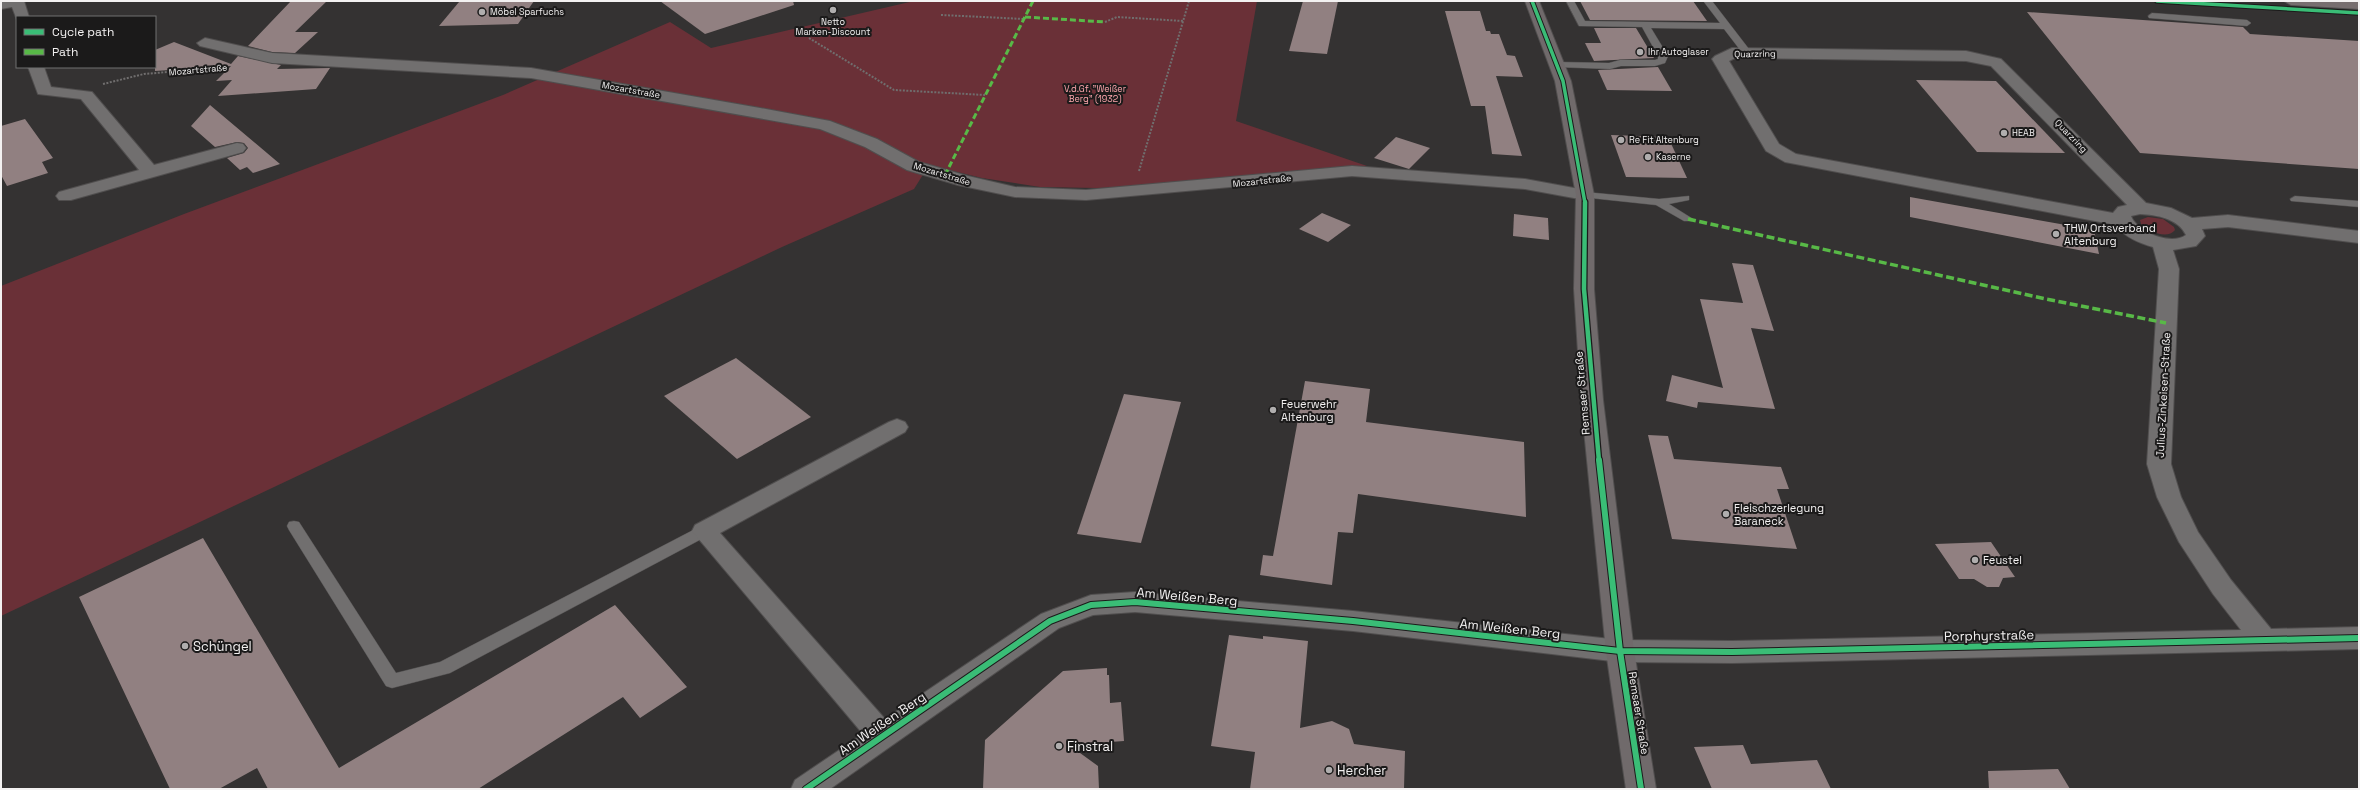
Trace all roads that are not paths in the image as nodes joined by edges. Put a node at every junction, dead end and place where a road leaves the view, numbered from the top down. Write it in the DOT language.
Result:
graph roads {
  1 [pos="17,1"];
  2 [pos="1532,1"];
  3 [pos="2291,1"];
  4 [pos="1570,2"];
  5 [pos="1708,2"];
  6 [pos="2350,4"];
  7 [pos="1,5"];
  8 [pos="22,16"];
  9 [pos="2152,16"];
  10 [pos="2247,23"];
  11 [pos="1645,25"];
  12 [pos="1726,26"];
  13 [pos="205,43"];
  14 [pos="1747,53"];
  15 [pos="1559,65"];
  16 [pos="36,68"];
  17 [pos="237,148"];
  18 [pos="150,172"];
  19 [pos="1585,195"];
  20 [pos="65,196"];
  21 [pos="1685,198"];
  22 [pos="2295,199"];
  23 [pos="1659,202"];
  24 [pos="2359,204"];
  25 [pos="2140,208"];
  26 [pos="1688,219"];
  27 [pos="2121,220"];
  28 [pos="2188,224"];
  29 [pos="2359,237"];
  30 [pos="2162,243"];
  31 [pos="897,427"];
  32 [pos="294,526"];
  33 [pos="704,531"];
  34 [pos="2359,638"];
  35 [pos="2263,639"];
  36 [pos="1620,651"];
  37 [pos="883,736"];
  38 [pos="806,789"];
  39 [pos="1641,789"];
  1 -- 7 [label="street"];
  1 -- 8 [label="street"];
  2 -- 15 [label="street, Remsaer Straße"];
  3 -- 6 [label="main road"];
  4 -- 11 [label="lane"];
  5 -- 12 [label="lane"];
  9 -- 10 [label="lane"];
  11 -- 12 [label="lane"];
  11 -- 15 [label="lane"];
  12 -- 14 [label="lane"];
  13 -- 19 [label="street, Mozartstraße"];
  14 -- 25 [label="street, Quarzring"];
  14 -- 27 [label="street, Quarzring"];
  15 -- 19 [label="street, Remsaer Straße"];
  16 -- 18 [label="street"];
  17 -- 18 [label="street"];
  18 -- 20 [label="street"];
  19 -- 23 [label="lane"];
  19 -- 36 [label="street, Remsaer Straße"];
  21 -- 23 [label="lane"];
  22 -- 24 [label="lane"];
  23 -- 26 [label="lane"];
  25 -- 27 [label="street"];
  25 -- 28 [label="street"];
  27 -- 30 [label="street"];
  28 -- 29 [label="street"];
  28 -- 30 [label="street"];
  30 -- 35 [label="street, Julius-Zinkeisen-Straße"];
  31 -- 33 [label="street"];
  32 -- 33 [label="lane"];
  33 -- 37 [label="street, Am Weißen Berg"];
  34 -- 35 [label="street, Porphyrstraße"];
  35 -- 36 [label="street, Porphyrstraße"];
  36 -- 37 [label="street, Am Weißen Berg"];
  36 -- 39 [label="street, Remsaer Straße"];
  37 -- 38 [label="street, Am Weißen Berg"];
}
